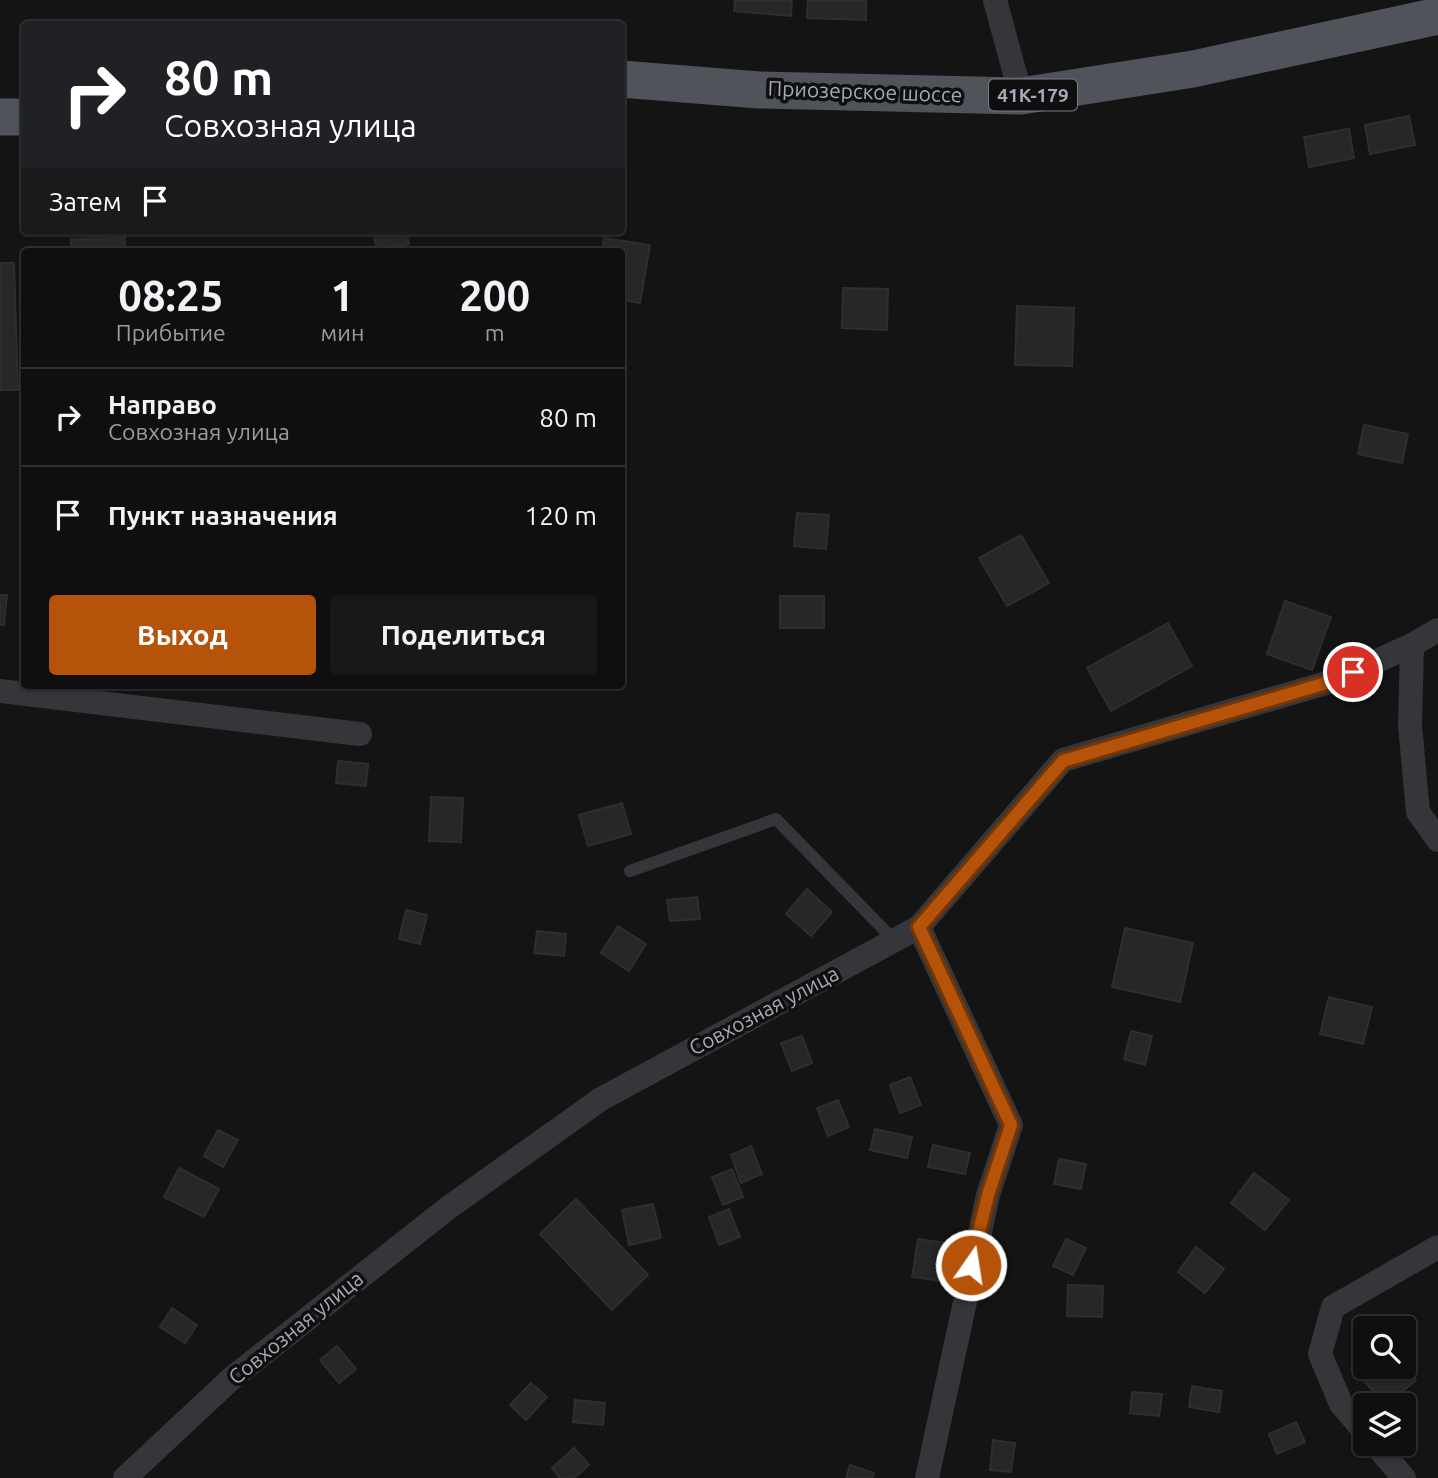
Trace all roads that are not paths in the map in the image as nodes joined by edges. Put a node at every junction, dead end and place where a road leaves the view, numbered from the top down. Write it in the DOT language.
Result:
graph roads {
  1 [pos="995,0"];
  2 [pos="1438,16"];
  3 [pos="625,79"];
  4 [pos="1021,96"];
  5 [pos="0,117"];
  6 [pos="21,117"];
  7 [pos="1438,631"];
  8 [pos="1412,645"];
  9 [pos="0,691"];
  10 [pos="360,734"];
  11 [pos="1438,840"];
  12 [pos="630,871"];
  13 [pos="919,927"];
  14 [pos="894,940"];
  15 [pos="1438,1247"];
  16 [pos="1353,1418"];
  17 [pos="1385,1456"];
  18 [pos="125,1478"];
  19 [pos="927,1478"];
  20 [pos="1404,1478"];
  1 -- 4 [label="street"];
  2 -- 4 [label="main road, Приозерское шоссе / 41К-179"];
  3 -- 4 [label="main road, Приозерское шоссе / 41К-179"];
  5 -- 6 [label="main road"];
  7 -- 8 [label="street, Совхозная улица"];
  8 -- 11 [label="street"];
  8 -- 13 [label="street, Совхозная улица"];
  9 -- 10 [label="street"];
  12 -- 14 [label="lane"];
  13 -- 14 [label="street, Совхозная улица"];
  13 -- 19 [label="street"];
  14 -- 18 [label="street, Совхозная улица"];
  15 -- 16 [label="street"];
  17 -- 20 [label="street"];
}
